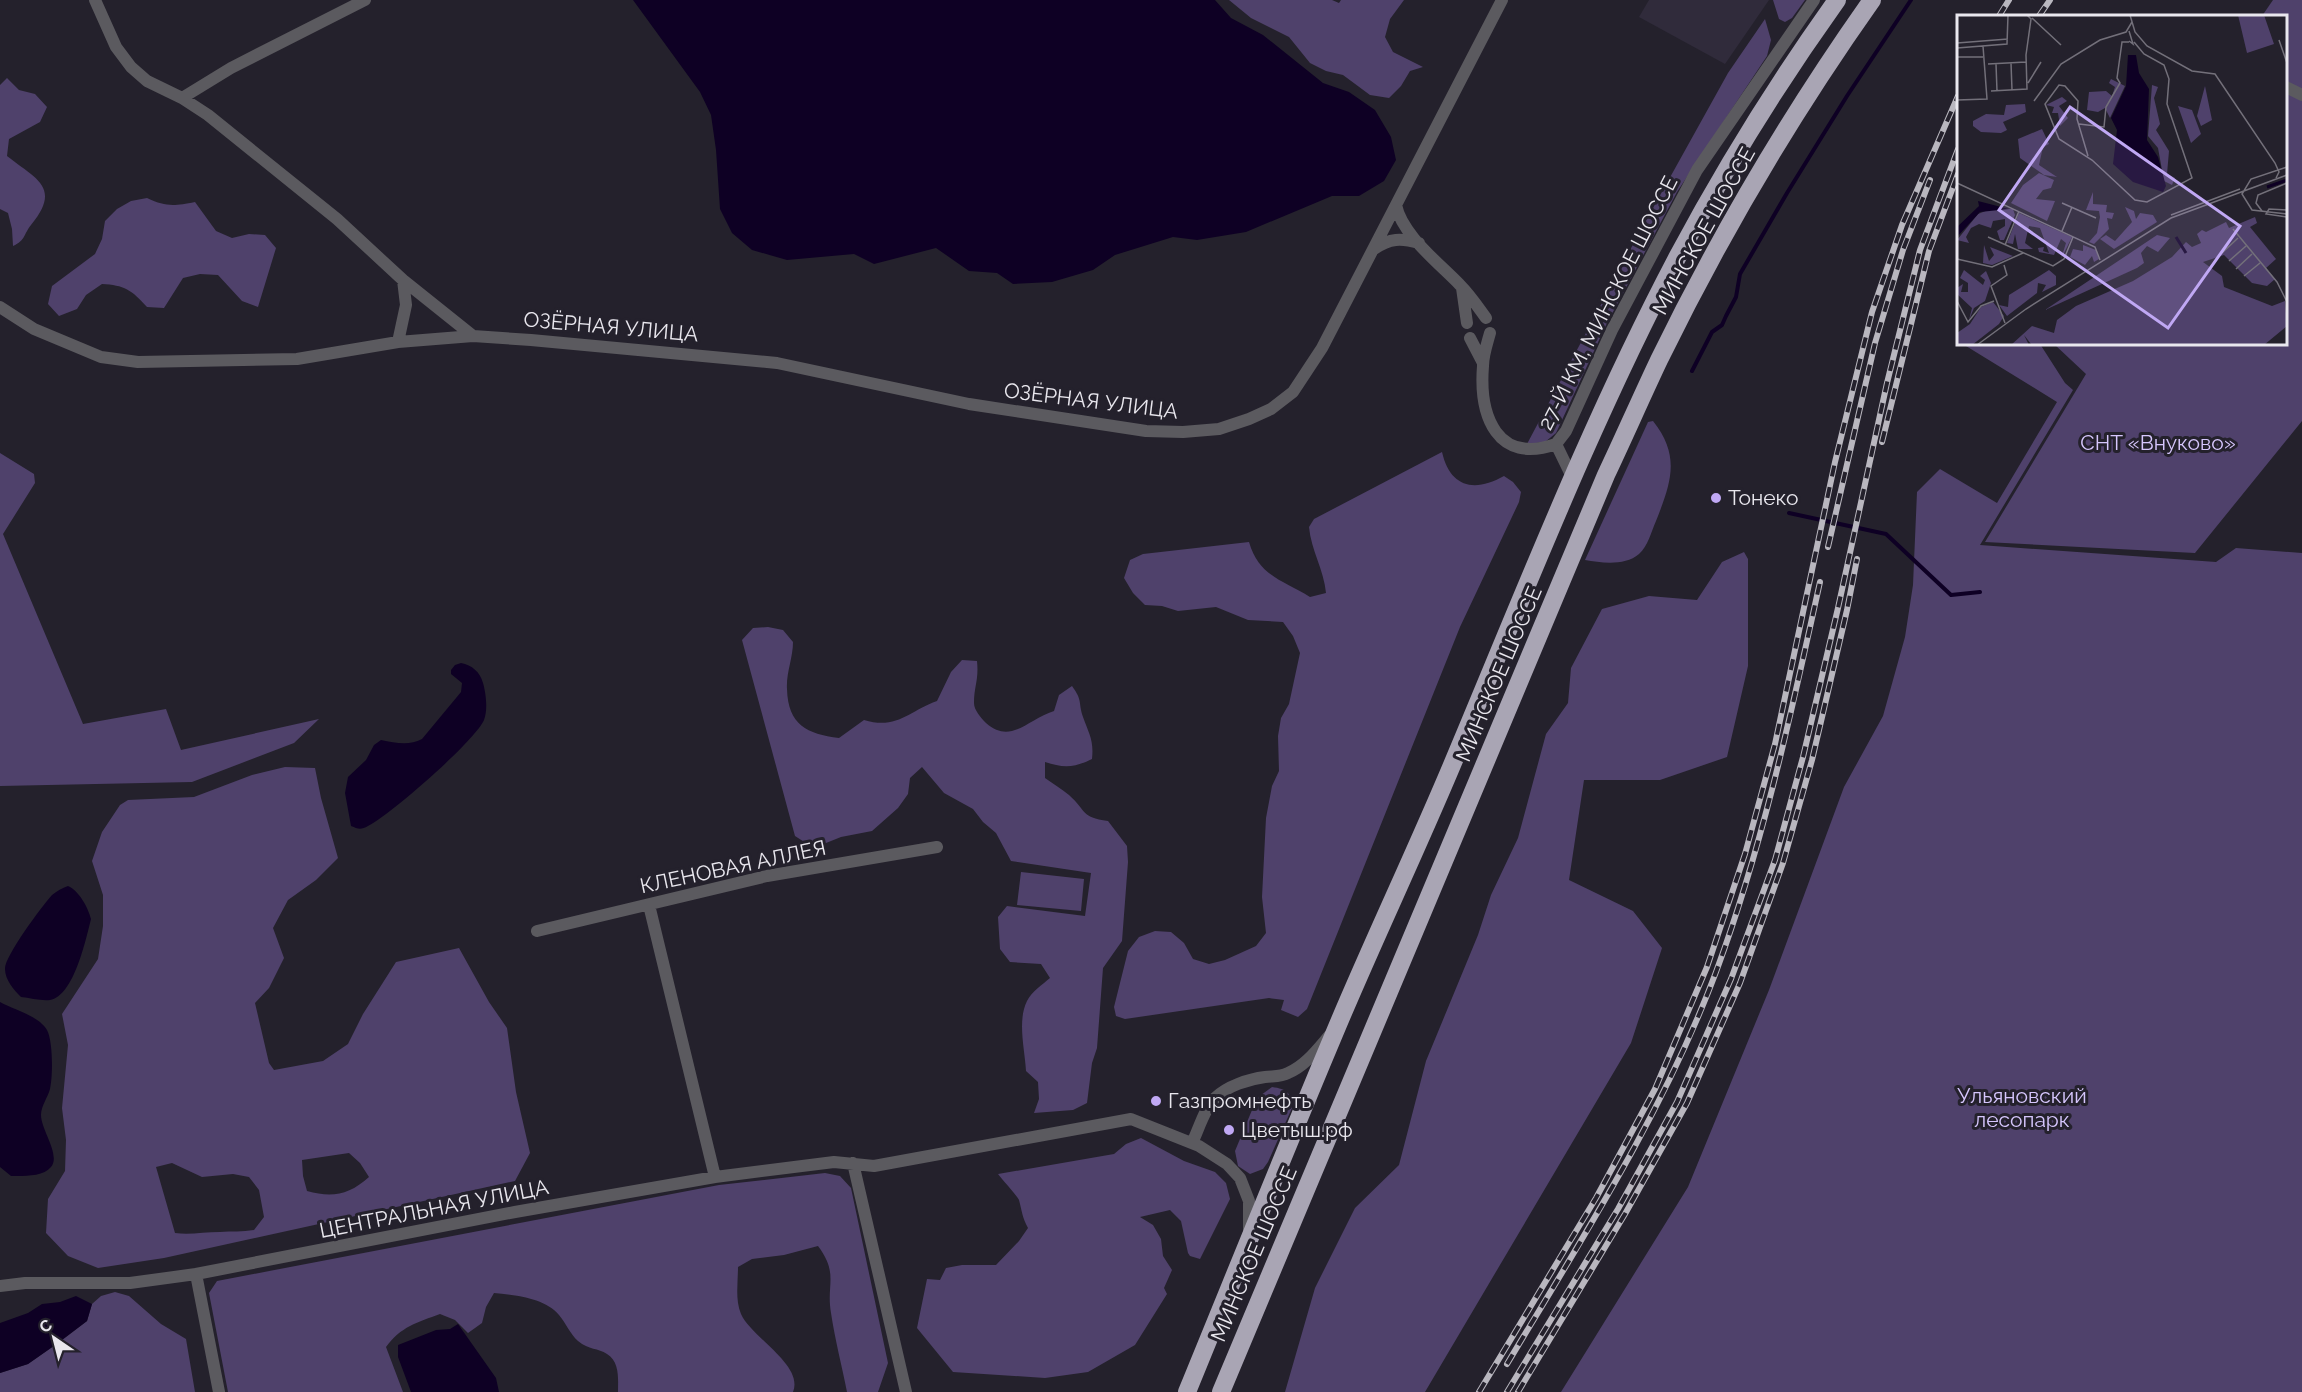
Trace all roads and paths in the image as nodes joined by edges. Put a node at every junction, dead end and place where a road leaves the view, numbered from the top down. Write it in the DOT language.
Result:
graph roads {
  1 [pos="95,0"];
  2 [pos="365,0"];
  3 [pos="1502,0"];
  4 [pos="1814,0"];
  5 [pos="1837,0"];
  6 [pos="1872,0"];
  7 [pos="2287,88"];
  8 [pos="2302,95"];
  9 [pos="182,98"];
  10 [pos="1396,205"];
  11 [pos="1419,243"];
  12 [pos="1373,250"];
  13 [pos="403,280"];
  14 [pos="1462,287"];
  15 [pos="0,307"];
  16 [pos="1486,318"];
  17 [pos="1467,323"];
  18 [pos="1490,333"];
  19 [pos="473,336"];
  20 [pos="1470,338"];
  21 [pos="398,342"];
  22 [pos="1483,363"];
  23 [pos="1556,444"];
  24 [pos="1572,477"];
  25 [pos="938,847"];
  26 [pos="649,905"];
  27 [pos="537,931"];
  28 [pos="1338,1025"];
  29 [pos="1192,1143"];
  30 [pos="853,1163"];
  31 [pos="715,1177"];
  32 [pos="1247,1246"];
  33 [pos="196,1274"];
  34 [pos="0,1286"];
  35 [pos="219,1392"];
  36 [pos="906,1392"];
  37 [pos="1187,1392"];
  38 [pos="1221,1392"];
  1 -- 9 [label="street"];
  2 -- 9 [label="street"];
  3 -- 10 [label="street, ОЗЁРНАЯ УЛИЦА"];
  4 -- 23 [label="street, 27-Й КМ, МИНСКОЕ ШОССЕ"];
  5 -- 24 [label="highway, МИНСКОЕ ШОССЕ"];
  6 -- 38 [label="highway, МИНСКОЕ ШОССЕ"];
  7 -- 8 [label="street"];
  9 -- 13 [label="street"];
  10 -- 11 [label="street"];
  10 -- 12 [label="street, ОЗЁРНАЯ УЛИЦА"];
  11 -- 12 [label="street"];
  11 -- 14 [label="street"];
  12 -- 19 [label="street, ОЗЁРНАЯ УЛИЦА"];
  13 -- 19 [label="street"];
  13 -- 21 [label="street"];
  14 -- 16 [label="street"];
  14 -- 17 [label="street"];
  15 -- 21 [label="street, ОЗЁРНАЯ УЛИЦА"];
  18 -- 22 [label="street"];
  19 -- 21 [label="street, ОЗЁРНАЯ УЛИЦА"];
  20 -- 22 [label="street"];
  22 -- 23 [label="street"];
  23 -- 24 [label="street, 27-Й КМ, МИНСКОЕ ШОССЕ"];
  24 -- 28 [label="highway, МИНСКОЕ ШОССЕ"];
  25 -- 26 [label="street, КЛЕНОВАЯ АЛЛЕЯ"];
  26 -- 27 [label="street, КЛЕНОВАЯ АЛЛЕЯ"];
  26 -- 31 [label="street"];
  28 -- 29 [label="street"];
  28 -- 32 [label="highway, МИНСКОЕ ШОССЕ"];
  29 -- 30 [label="street, ЦЕНТРАЛЬНАЯ УЛИЦА"];
  29 -- 32 [label="street"];
  30 -- 31 [label="street, ЦЕНТРАЛЬНАЯ УЛИЦА"];
  30 -- 36 [label="street"];
  31 -- 33 [label="street, ЦЕНТРАЛЬНАЯ УЛИЦА"];
  32 -- 37 [label="highway, МИНСКОЕ ШОССЕ"];
  33 -- 34 [label="street, ЦЕНТРАЛЬНАЯ УЛИЦА"];
  33 -- 35 [label="street"];
}
